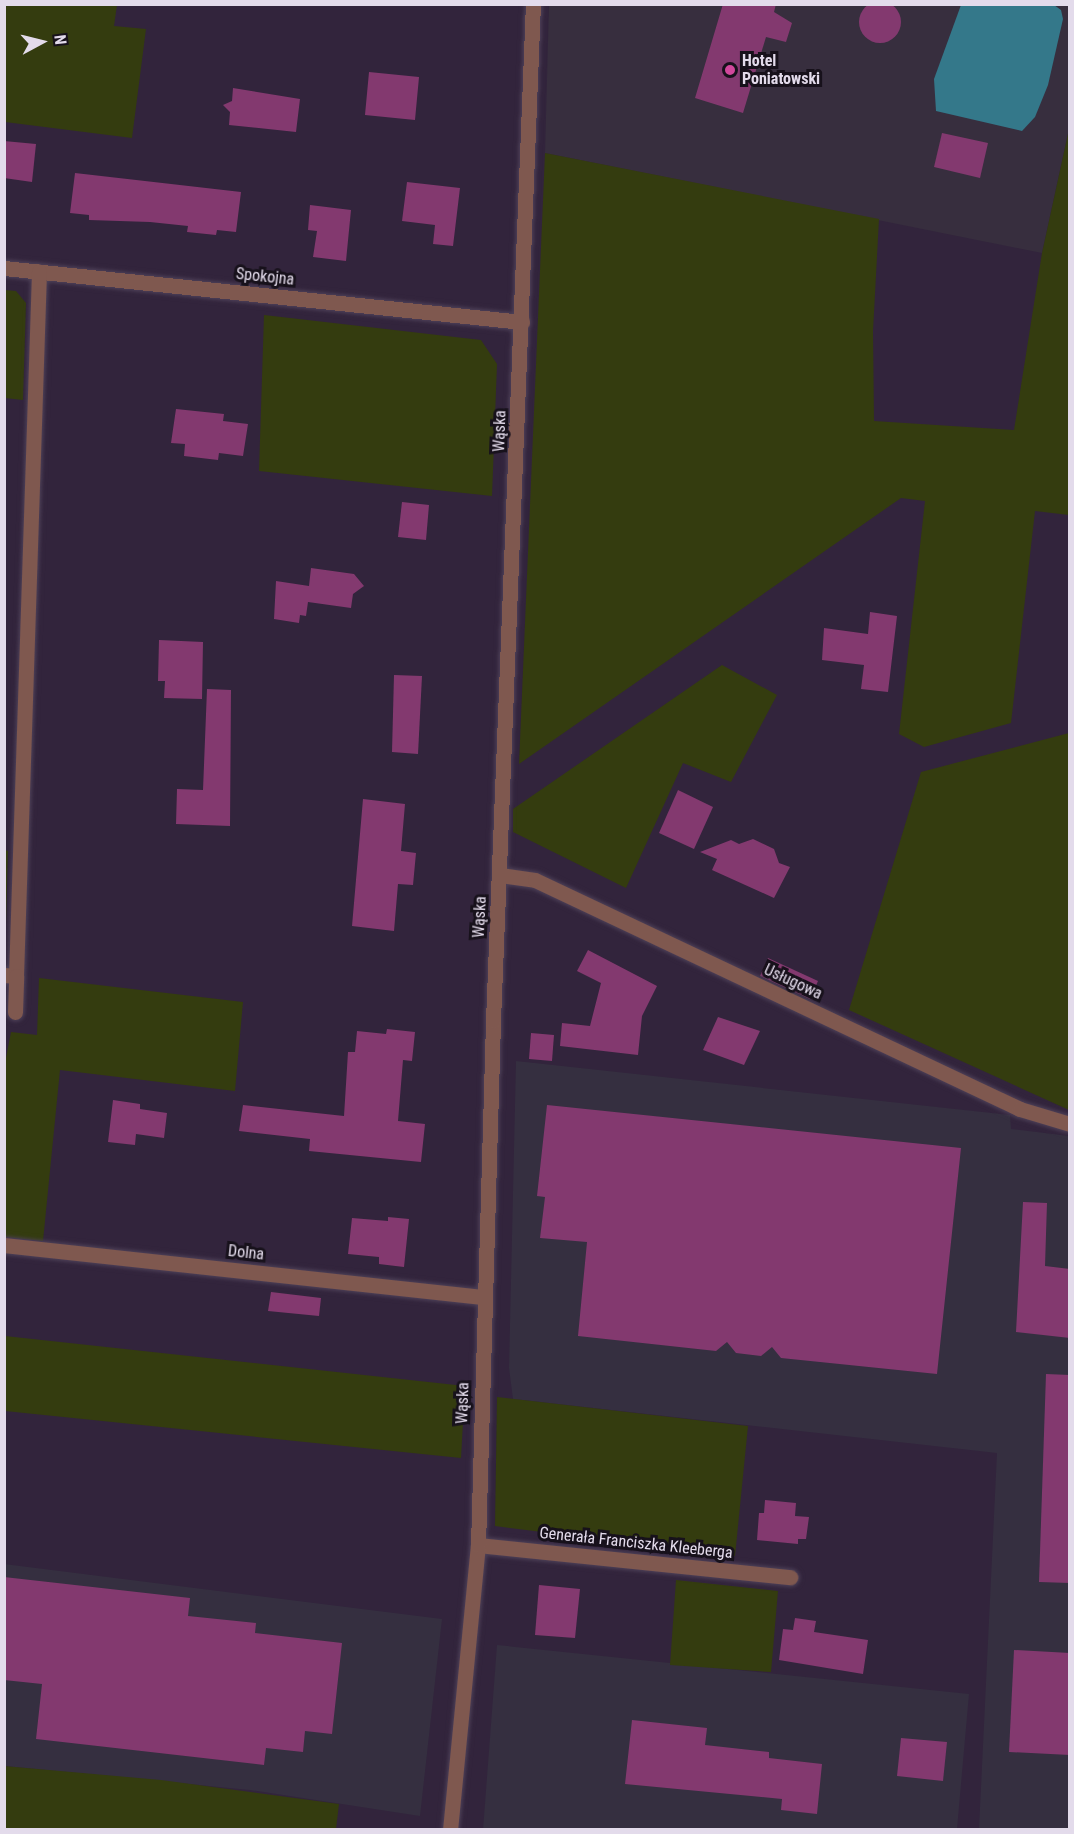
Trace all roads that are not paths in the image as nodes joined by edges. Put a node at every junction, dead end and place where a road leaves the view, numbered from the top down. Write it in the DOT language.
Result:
graph roads {
  1 [pos="533,4"];
  2 [pos="4,268"];
  3 [pos="39,271"];
  4 [pos="522,322"];
  5 [pos="500,876"];
  6 [pos="10,976"];
  7 [pos="15,1012"];
  8 [pos="1070,1124"];
  9 [pos="4,1245"];
  10 [pos="484,1297"];
  11 [pos="478,1545"];
  12 [pos="790,1577"];
  13 [pos="450,1830"];
  1 -- 4 [label="street, Wąska"];
  2 -- 3 [label="street, Spokojna"];
  3 -- 4 [label="street, Spokojna"];
  3 -- 6 [label="street"];
  4 -- 5 [label="street, Wąska"];
  5 -- 8 [label="street, Usługowa"];
  5 -- 10 [label="street, Wąska"];
  6 -- 7 [label="street"];
  9 -- 10 [label="street, Dolna"];
  10 -- 11 [label="street, Wąska"];
  11 -- 12 [label="street, Generała Franciszka Kleeberga"];
  11 -- 13 [label="street, Wąska"];
}
